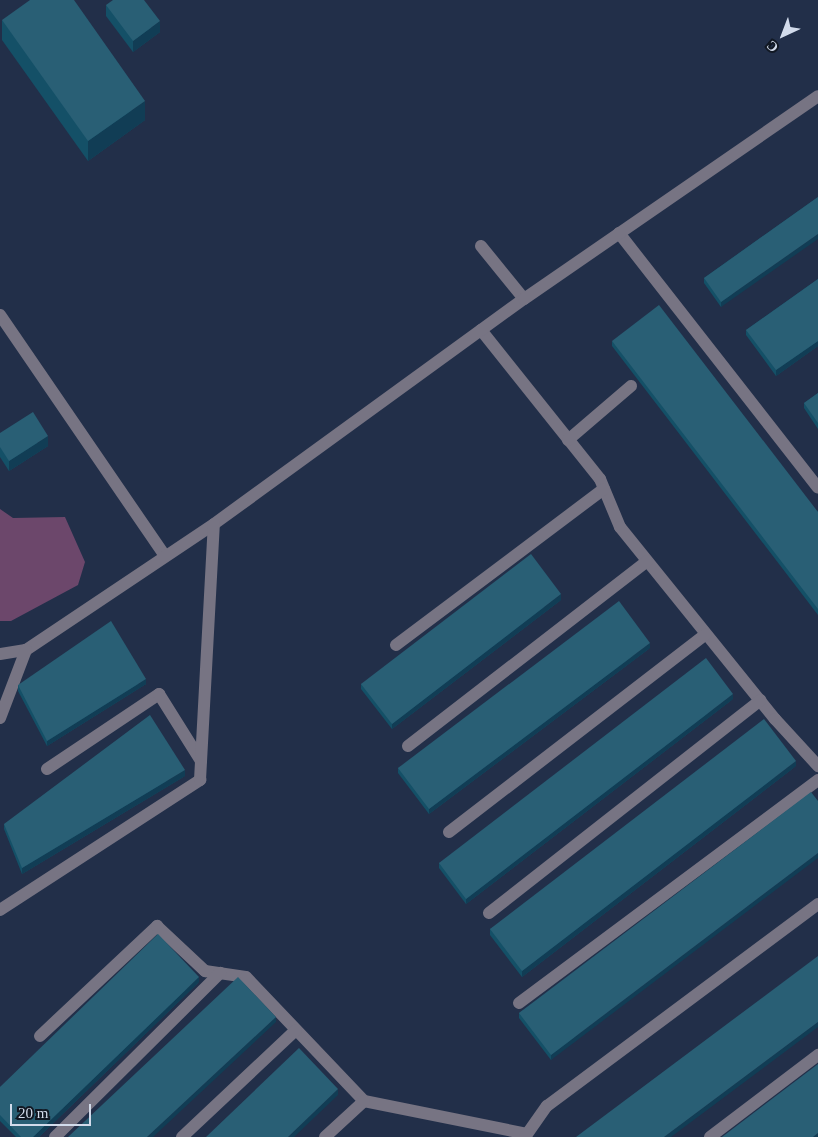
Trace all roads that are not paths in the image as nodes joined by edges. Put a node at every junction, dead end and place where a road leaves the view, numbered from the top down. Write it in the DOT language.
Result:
graph roads {
  1 [pos="818,96"];
  2 [pos="619,233"];
  3 [pos="482,246"];
  4 [pos="524,298"];
  5 [pos="0,315"];
  6 [pos="481,330"];
  7 [pos="631,386"];
  8 [pos="568,440"];
  9 [pos="818,488"];
  10 [pos="604,489"];
  11 [pos="214,524"];
  12 [pos="165,556"];
  13 [pos="647,561"];
  14 [pos="706,634"];
  15 [pos="396,645"];
  16 [pos="26,650"];
  17 [pos="0,654"];
  18 [pos="761,700"];
  19 [pos="0,718"];
  20 [pos="408,746"];
  21 [pos="201,761"];
  22 [pos="818,766"];
  23 [pos="47,769"];
  24 [pos="818,780"];
  25 [pos="449,832"];
  26 [pos="818,904"];
  27 [pos="0,910"];
  28 [pos="489,913"];
  29 [pos="220,973"];
  30 [pos="519,1003"];
  31 [pos="296,1030"];
  32 [pos="40,1036"];
  33 [pos="818,1054"];
  34 [pos="364,1101"];
  35 [pos="526,1136"];
  36 [pos="55,1137"];
  37 [pos="182,1137"];
  38 [pos="325,1137"];
  39 [pos="710,1137"];
  1 -- 2 [label="street"];
  2 -- 4 [label="street"];
  2 -- 9 [label="street"];
  3 -- 4 [label="street"];
  4 -- 6 [label="street"];
  5 -- 12 [label="street"];
  6 -- 8 [label="street"];
  6 -- 11 [label="street"];
  7 -- 8 [label="street"];
  8 -- 10 [label="street"];
  10 -- 13 [label="street"];
  10 -- 15 [label="street"];
  11 -- 12 [label="street"];
  11 -- 21 [label="street"];
  12 -- 16 [label="street"];
  13 -- 14 [label="street"];
  13 -- 20 [label="street"];
  14 -- 18 [label="street"];
  14 -- 25 [label="street"];
  16 -- 17 [label="street"];
  16 -- 19 [label="street"];
  18 -- 22 [label="street"];
  18 -- 28 [label="street"];
  21 -- 23 [label="street"];
  21 -- 27 [label="street"];
  24 -- 30 [label="street"];
  26 -- 35 [label="street"];
  29 -- 31 [label="street"];
  29 -- 32 [label="street"];
  29 -- 36 [label="street"];
  31 -- 34 [label="street"];
  31 -- 37 [label="street"];
  33 -- 39 [label="street"];
  34 -- 35 [label="street"];
  34 -- 38 [label="street"];
}
